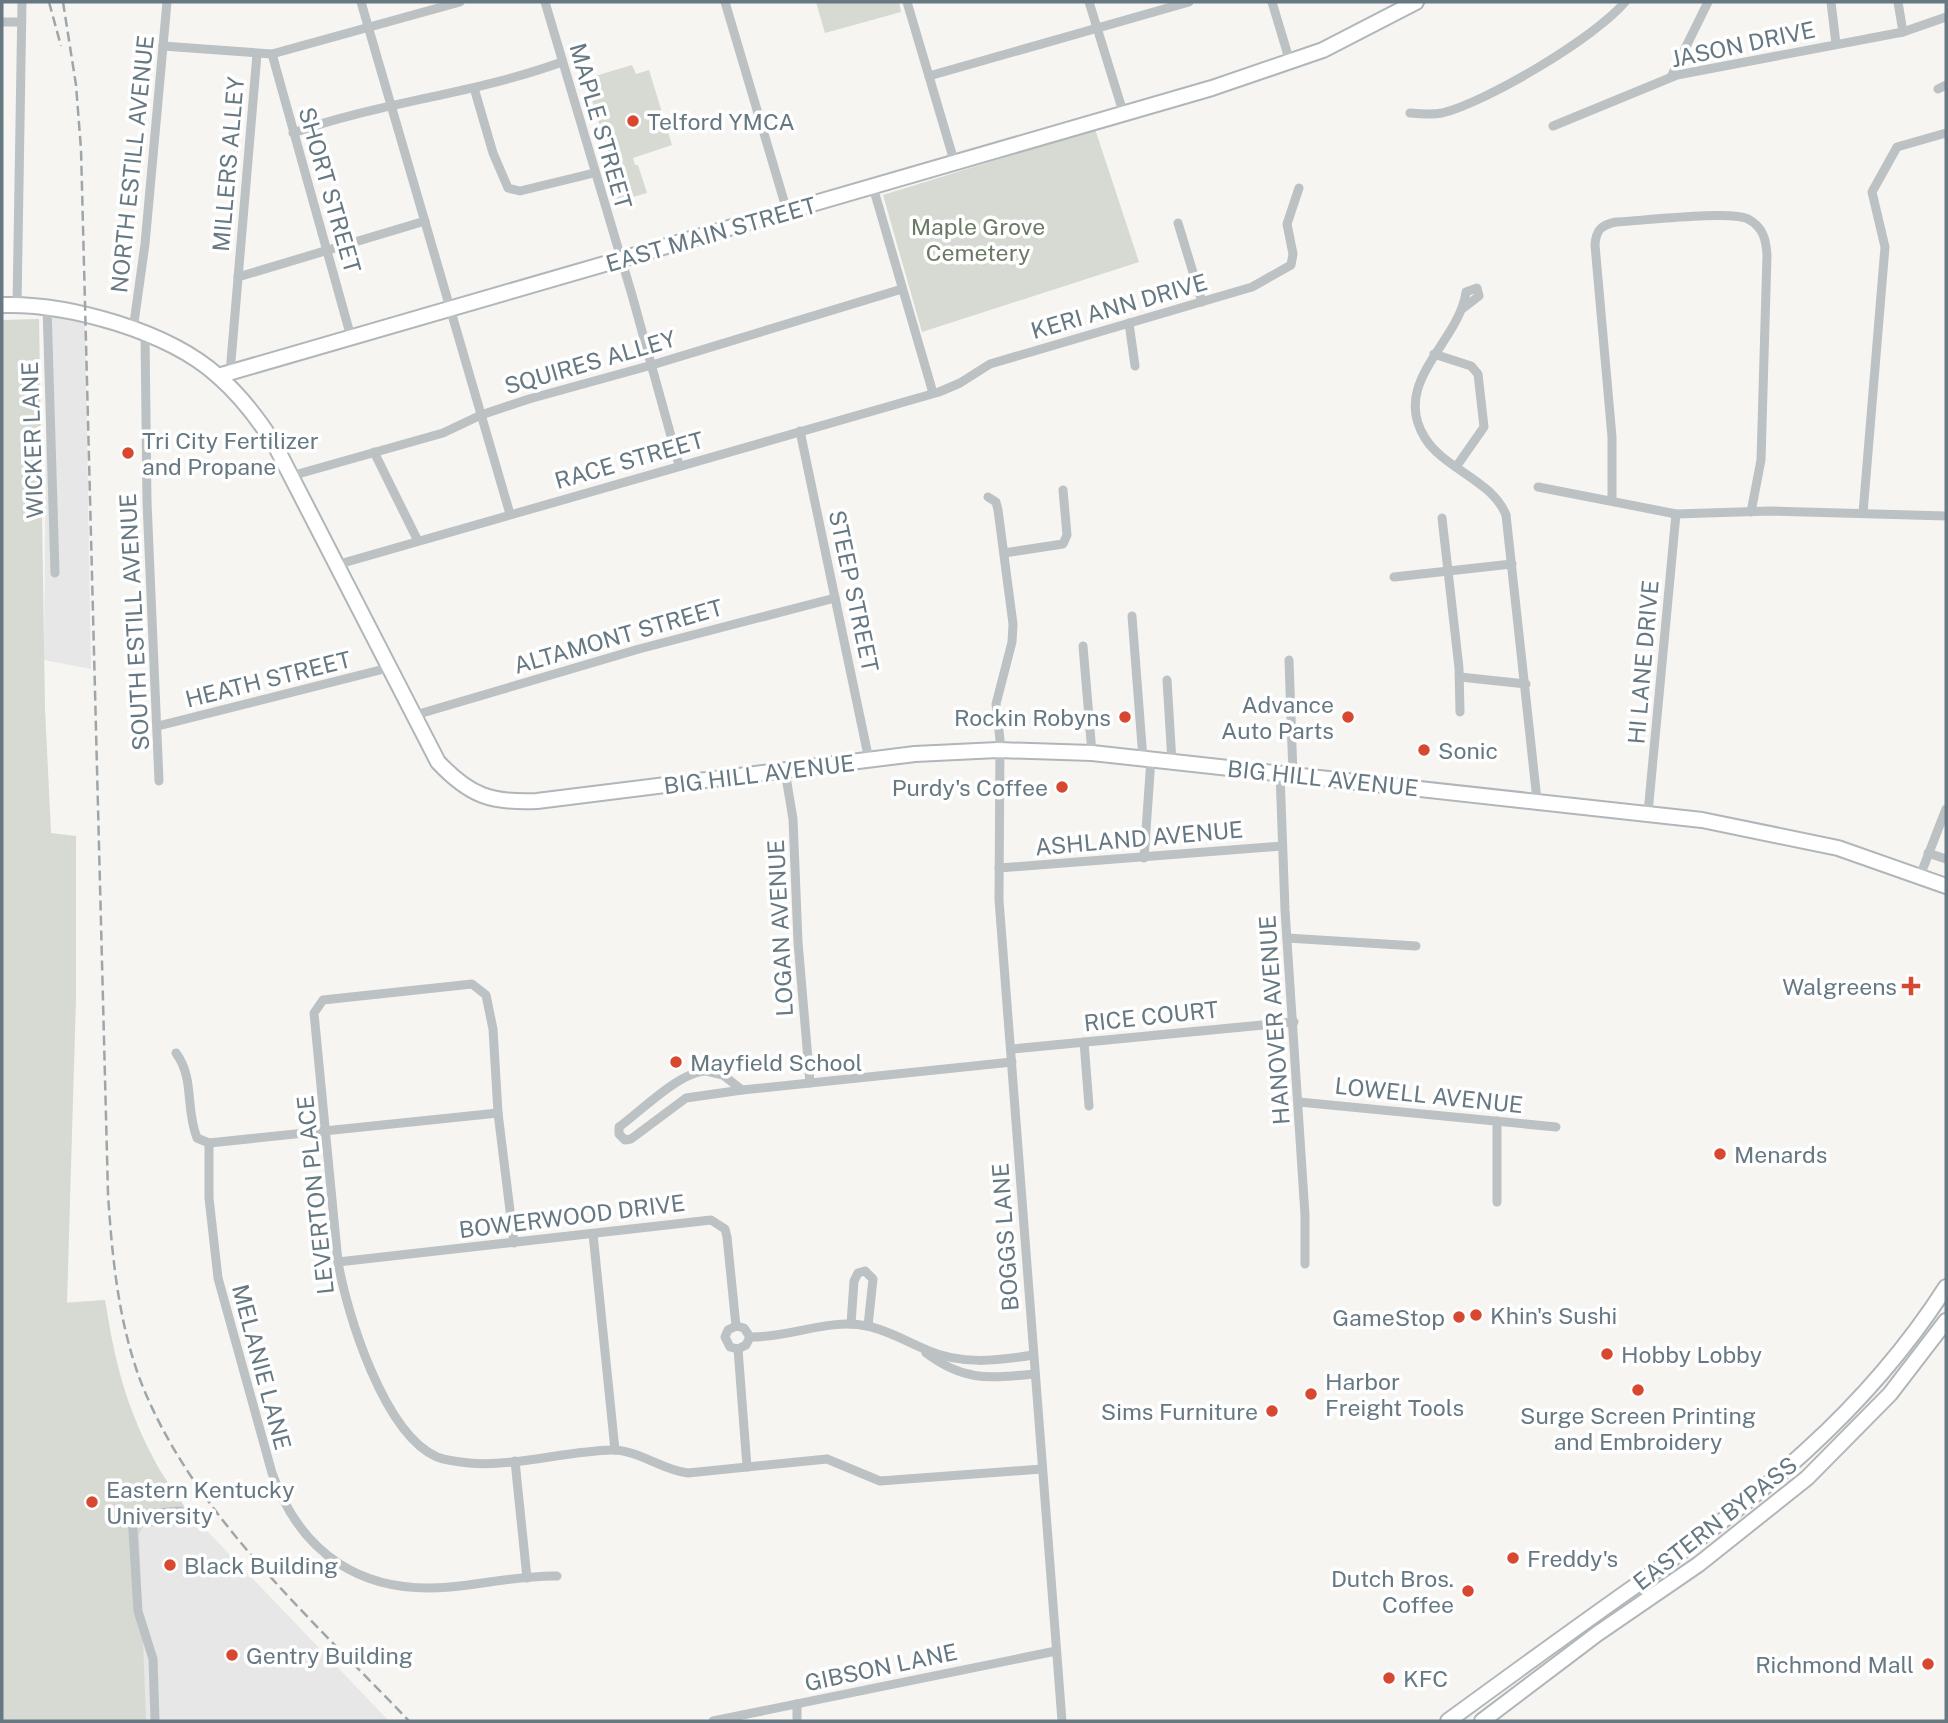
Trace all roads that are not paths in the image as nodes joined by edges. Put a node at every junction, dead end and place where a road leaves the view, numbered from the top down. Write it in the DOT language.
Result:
graph roads {
  1 [pos="22,2"];
  2 [pos="167,2"];
  3 [pos="361,2"];
  4 [pos="460,2"];
  5 [pos="545,2"];
  6 [pos="725,2"];
  7 [pos="907,2"];
  8 [pos="1090,2"];
  9 [pos="1189,2"];
  10 [pos="1272,2"];
  11 [pos="1416,2"];
  12 [pos="1625,2"];
  13 [pos="1708,2"];
  14 [pos="1831,2"];
  15 [pos="1910,2"];
  16 [pos="1898,3"];
  17 [pos="1946,17"];
  18 [pos="2,22"];
  19 [pos="20,22"];
  20 [pos="1097,27"];
  21 [pos="369,28"];
  22 [pos="1903,32"];
  23 [pos="1836,44"];
  24 [pos="163,46"];
  25 [pos="257,54"];
  26 [pos="272,54"];
  27 [pos="562,62"];
  28 [pos="1290,62"];
  29 [pos="929,76"];
  30 [pos="1671,78"];
  31 [pos="474,88"];
  32 [pos="392,106"];
  33 [pos="1410,113"];
  34 [pos="1124,114"];
  35 [pos="1553,126"];
  36 [pos="293,133"];
  37 [pos="1946,133"];
  38 [pos="955,164"];
  39 [pos="594,173"];
  40 [pos="873,187"];
  41 [pos="1299,188"];
  42 [pos="787,211"];
  43 [pos="425,221"];
  44 [pos="1178,223"];
  45 [pos="327,251"];
  46 [pos="620,261"];
  47 [pos="238,277"];
  48 [pos="902,289"];
  49 [pos="1202,302"];
  50 [pos="9,305"];
  51 [pos="47,307"];
  52 [pos="451,309"];
  53 [pos="1462,309"];
  54 [pos="1129,323"];
  55 [pos="139,333"];
  56 [pos="351,337"];
  57 [pos="1434,354"];
  58 [pos="652,365"];
  59 [pos="1135,366"];
  60 [pos="224,374"];
  61 [pos="933,393"];
  62 [pos="481,415"];
  63 [pos="800,431"];
  64 [pos="374,452"];
  65 [pos="679,465"];
  66 [pos="1456,467"];
  67 [pos="291,476"];
  68 [pos="1538,487"];
  69 [pos="1063,490"];
  70 [pos="988,497"];
  71 [pos="1612,500"];
  72 [pos="1751,512"];
  73 [pos="1863,513"];
  74 [pos="510,514"];
  75 [pos="1676,514"];
  76 [pos="1946,516"];
  77 [pos="1442,518"];
  78 [pos="417,539"];
  79 [pos="1004,553"];
  80 [pos="1512,564"];
  81 [pos="336,565"];
  82 [pos="1448,570"];
  83 [pos="55,573"];
  84 [pos="1394,577"];
  85 [pos="835,598"];
  86 [pos="1132,616"];
  87 [pos="1083,646"];
  88 [pos="1289,660"];
  89 [pos="388,668"];
  90 [pos="1460,677"];
  91 [pos="1167,680"];
  92 [pos="1526,684"];
  93 [pos="1460,712"];
  94 [pos="412,716"];
  95 [pos="158,726"];
  96 [pos="998,750"];
  97 [pos="1092,753"];
  98 [pos="1147,759"];
  99 [pos="869,760"];
  100 [pos="1172,762"];
  101 [pos="785,771"];
  102 [pos="1287,774"];
  103 [pos="159,781"];
  104 [pos="1537,800"];
  105 [pos="1946,809"];
  106 [pos="1648,813"];
  107 [pos="1282,845"];
  108 [pos="1928,853"];
  109 [pos="1144,858"];
  110 [pos="1946,859"];
  111 [pos="999,868"];
  112 [pos="1920,876"];
  113 [pos="1946,887"];
  114 [pos="1287,938"];
  115 [pos="1416,946"];
  116 [pos="1294,1022"];
  117 [pos="1084,1042"];
  118 [pos="1012,1049"];
  119 [pos="176,1053"];
  120 [pos="1012,1062"];
  121 [pos="810,1083"];
  122 [pos="742,1090"];
  123 [pos="1299,1102"];
  124 [pos="1089,1106"];
  125 [pos="498,1113"];
  126 [pos="1497,1121"];
  127 [pos="1556,1127"];
  128 [pos="326,1131"];
  129 [pos="209,1143"];
  130 [pos="1497,1202"];
  131 [pos="593,1234"];
  132 [pos="514,1243"];
  133 [pos="338,1262"];
  134 [pos="1305,1264"];
  135 [pos="1946,1287"];
  136 [pos="1946,1321"];
  137 [pos="851,1324"];
  138 [pos="736,1326"];
  139 [pos="868,1326"];
  140 [pos="750,1337"];
  141 [pos="920,1347"];
  142 [pos="738,1349"];
  143 [pos="1033,1355"];
  144 [pos="1034,1374"];
  145 [pos="615,1450"];
  146 [pos="515,1461"];
  147 [pos="747,1467"];
  148 [pos="1042,1469"];
  149 [pos="180,1511"];
  150 [pos="1661,1567"];
  151 [pos="557,1576"];
  152 [pos="527,1578"];
  153 [pos="1597,1634"];
  154 [pos="1056,1651"];
  155 [pos="797,1704"];
  156 [pos="155,1721"];
  157 [pos="713,1721"];
  158 [pos="797,1721"];
  159 [pos="1062,1721"];
  160 [pos="1448,1721"];
  161 [pos="1482,1721"];
  1 -- 19 [label="street"];
  2 -- 24 [label="street, NORTH ESTILL AVENUE"];
  3 -- 21 [label="street"];
  4 -- 21 [label="street"];
  5 -- 27 [label="street, MAPLE STREET"];
  6 -- 42 [label="street"];
  7 -- 29 [label="street"];
  8 -- 20 [label="street"];
  9 -- 20 [label="street"];
  10 -- 28 [label="street"];
  11 -- 28 [label="main road, EAST MAIN STREET"];
  12 -- 33 [label="street"];
  13 -- 30 [label="street"];
  14 -- 23 [label="street"];
  15 -- 16 [label="street"];
  16 -- 22 [label="street"];
  17 -- 22 [label="street, JASON DRIVE"];
  18 -- 19 [label="street"];
  19 -- 50 [label="street"];
  20 -- 29 [label="street"];
  20 -- 34 [label="street"];
  21 -- 26 [label="street"];
  21 -- 32 [label="street"];
  22 -- 23 [label="street, JASON DRIVE"];
  23 -- 30 [label="street, JASON DRIVE"];
  24 -- 25 [label="street"];
  24 -- 55 [label="street, NORTH ESTILL AVENUE"];
  25 -- 26 [label="street"];
  25 -- 47 [label="street, MILLERS ALLEY"];
  26 -- 36 [label="street, SHORT STREET"];
  27 -- 31 [label="street"];
  27 -- 39 [label="street, MAPLE STREET"];
  28 -- 34 [label="main road, EAST MAIN STREET"];
  29 -- 38 [label="street"];
  30 -- 35 [label="street, JASON DRIVE"];
  31 -- 32 [label="street"];
  31 -- 39 [label="street"];
  32 -- 36 [label="street"];
  32 -- 43 [label="street"];
  34 -- 38 [label="main road, EAST MAIN STREET"];
  36 -- 45 [label="street, SHORT STREET"];
  37 -- 73 [label="street"];
  38 -- 40 [label="main road, EAST MAIN STREET"];
  39 -- 46 [label="street, MAPLE STREET"];
  40 -- 42 [label="main road, EAST MAIN STREET"];
  40 -- 48 [label="street"];
  41 -- 49 [label="street, KERI ANN DRIVE"];
  42 -- 46 [label="main road, EAST MAIN STREET"];
  43 -- 45 [label="street, MILLERS ALLEY"];
  43 -- 52 [label="street"];
  44 -- 49 [label="street"];
  45 -- 47 [label="street, MILLERS ALLEY"];
  45 -- 56 [label="street, SHORT STREET"];
  46 -- 52 [label="main road, EAST MAIN STREET"];
  46 -- 58 [label="street, MAPLE STREET"];
  47 -- 60 [label="street, MILLERS ALLEY"];
  48 -- 58 [label="street, SQUIRES ALLEY"];
  48 -- 61 [label="street"];
  49 -- 54 [label="street, KERI ANN DRIVE"];
  50 -- 51 [label="main road"];
  51 -- 55 [label="main road"];
  51 -- 83 [label="street, WICKER LANE"];
  52 -- 56 [label="main road, EAST MAIN STREET"];
  52 -- 62 [label="street"];
  53 -- 57 [label="street"];
  54 -- 59 [label="street"];
  54 -- 61 [label="street, KERI ANN DRIVE"];
  55 -- 60 [label="main road"];
  55 -- 95 [label="street, SOUTH ESTILL AVENUE"];
  56 -- 60 [label="main road, EAST MAIN STREET"];
  57 -- 66 [label="street"];
  57 -- 66 [label="street"];
  58 -- 62 [label="street, SQUIRES ALLEY"];
  58 -- 65 [label="street, MAPLE STREET"];
  60 -- 67 [label="main road, BIG HILL AVENUE"];
  61 -- 63 [label="street, RACE STREET"];
  62 -- 64 [label="street, SQUIRES ALLEY"];
  62 -- 74 [label="street"];
  63 -- 65 [label="street, RACE STREET"];
  63 -- 85 [label="street, STEEP STREET"];
  64 -- 67 [label="street, SQUIRES ALLEY"];
  64 -- 78 [label="street"];
  65 -- 74 [label="street, RACE STREET"];
  66 -- 80 [label="street"];
  67 -- 81 [label="main road, BIG HILL AVENUE"];
  68 -- 71 [label="street"];
  69 -- 79 [label="street"];
  70 -- 79 [label="street, BOGGS LANE"];
  71 -- 72 [label="street"];
  71 -- 75 [label="street"];
  72 -- 73 [label="street"];
  72 -- 75 [label="street"];
  73 -- 76 [label="street"];
  74 -- 78 [label="street, RACE STREET"];
  75 -- 106 [label="street, HI LANE DRIVE"];
  77 -- 82 [label="street"];
  78 -- 81 [label="street, RACE STREET"];
  79 -- 96 [label="street, BOGGS LANE"];
  80 -- 82 [label="street"];
  80 -- 92 [label="street"];
  81 -- 89 [label="main road, BIG HILL AVENUE"];
  82 -- 84 [label="street"];
  82 -- 90 [label="street"];
  85 -- 94 [label="street, ALTAMONT STREET"];
  85 -- 99 [label="street, STEEP STREET"];
  86 -- 98 [label="street"];
  87 -- 97 [label="street"];
  88 -- 102 [label="street, HANOVER AVENUE"];
  89 -- 94 [label="main road, BIG HILL AVENUE"];
  89 -- 95 [label="street, HEATH STREET"];
  90 -- 92 [label="street"];
  90 -- 93 [label="street"];
  91 -- 100 [label="street"];
  92 -- 104 [label="street"];
  94 -- 101 [label="main road, BIG HILL AVENUE"];
  95 -- 103 [label="street, SOUTH ESTILL AVENUE"];
  96 -- 97 [label="main road, BIG HILL AVENUE"];
  96 -- 99 [label="main road, BIG HILL AVENUE"];
  96 -- 111 [label="street, BOGGS LANE"];
  97 -- 98 [label="main road, BIG HILL AVENUE"];
  98 -- 100 [label="main road, BIG HILL AVENUE"];
  98 -- 109 [label="street"];
  99 -- 101 [label="main road, BIG HILL AVENUE"];
  100 -- 102 [label="main road, BIG HILL AVENUE"];
  101 -- 121 [label="street, LOGAN AVENUE"];
  102 -- 104 [label="main road, BIG HILL AVENUE"];
  102 -- 107 [label="street, HANOVER AVENUE"];
  104 -- 106 [label="main road, BIG HILL AVENUE"];
  105 -- 108 [label="street"];
  106 -- 112 [label="main road, BIG HILL AVENUE"];
  107 -- 109 [label="street, ASHLAND AVENUE"];
  107 -- 114 [label="street, HANOVER AVENUE"];
  108 -- 110 [label="street"];
  108 -- 112 [label="street"];
  109 -- 111 [label="street, ASHLAND AVENUE"];
  111 -- 118 [label="street, BOGGS LANE"];
  112 -- 113 [label="main road, BIG HILL AVENUE"];
  114 -- 115 [label="street"];
  114 -- 116 [label="street, HANOVER AVENUE"];
  116 -- 117 [label="street, RICE COURT"];
  116 -- 123 [label="street, HANOVER AVENUE"];
  117 -- 118 [label="street, RICE COURT"];
  117 -- 124 [label="street"];
  118 -- 120 [label="street, BOGGS LANE"];
  119 -- 129 [label="street"];
  120 -- 121 [label="street"];
  120 -- 143 [label="street, BOGGS LANE"];
  121 -- 122 [label="street"];
  122 -- 122 [label="street"];
  123 -- 126 [label="street, LOWELL AVENUE"];
  123 -- 134 [label="street, HANOVER AVENUE"];
  125 -- 128 [label="street"];
  125 -- 128 [label="street, LEVERTON PLACE"];
  125 -- 132 [label="street, LEVERTON PLACE"];
  126 -- 127 [label="street, LOWELL AVENUE"];
  126 -- 130 [label="street"];
  128 -- 129 [label="street"];
  128 -- 133 [label="street, LEVERTON PLACE"];
  129 -- 152 [label="street, MELANIE LANE"];
  131 -- 132 [label="street, BOWERWOOD DRIVE"];
  131 -- 138 [label="street, BOWERWOOD DRIVE"];
  131 -- 145 [label="street"];
  132 -- 133 [label="street, BOWERWOOD DRIVE"];
  133 -- 146 [label="street, LEVERTON PLACE"];
  135 -- 150 [label="main road, EASTERN BYPASS"];
  136 -- 153 [label="main road, EASTERN BYPASS"];
  137 -- 139 [label="street"];
  137 -- 139 [label="street"];
  137 -- 140 [label="street"];
  138 -- 140 [label="street"];
  138 -- 142 [label="street"];
  139 -- 141 [label="street"];
  140 -- 142 [label="street"];
  141 -- 143 [label="street"];
  141 -- 144 [label="street"];
  142 -- 147 [label="street"];
  143 -- 144 [label="street, BOGGS LANE"];
  144 -- 148 [label="street, BOGGS LANE"];
  145 -- 146 [label="street, LEVERTON PLACE"];
  145 -- 147 [label="street, LEVERTON PLACE"];
  146 -- 152 [label="street"];
  147 -- 148 [label="street, LEVERTON PLACE"];
  148 -- 154 [label="street, BOGGS LANE"];
  149 -- 156 [label="street"];
  150 -- 153 [label="main road"];
  150 -- 160 [label="main road, EASTERN BYPASS"];
  151 -- 152 [label="street, MELANIE LANE"];
  153 -- 161 [label="main road, EASTERN BYPASS"];
  154 -- 155 [label="street, GIBSON LANE"];
  154 -- 159 [label="street, BOGGS LANE"];
  155 -- 157 [label="street, GIBSON LANE"];
  155 -- 158 [label="street"];
}
